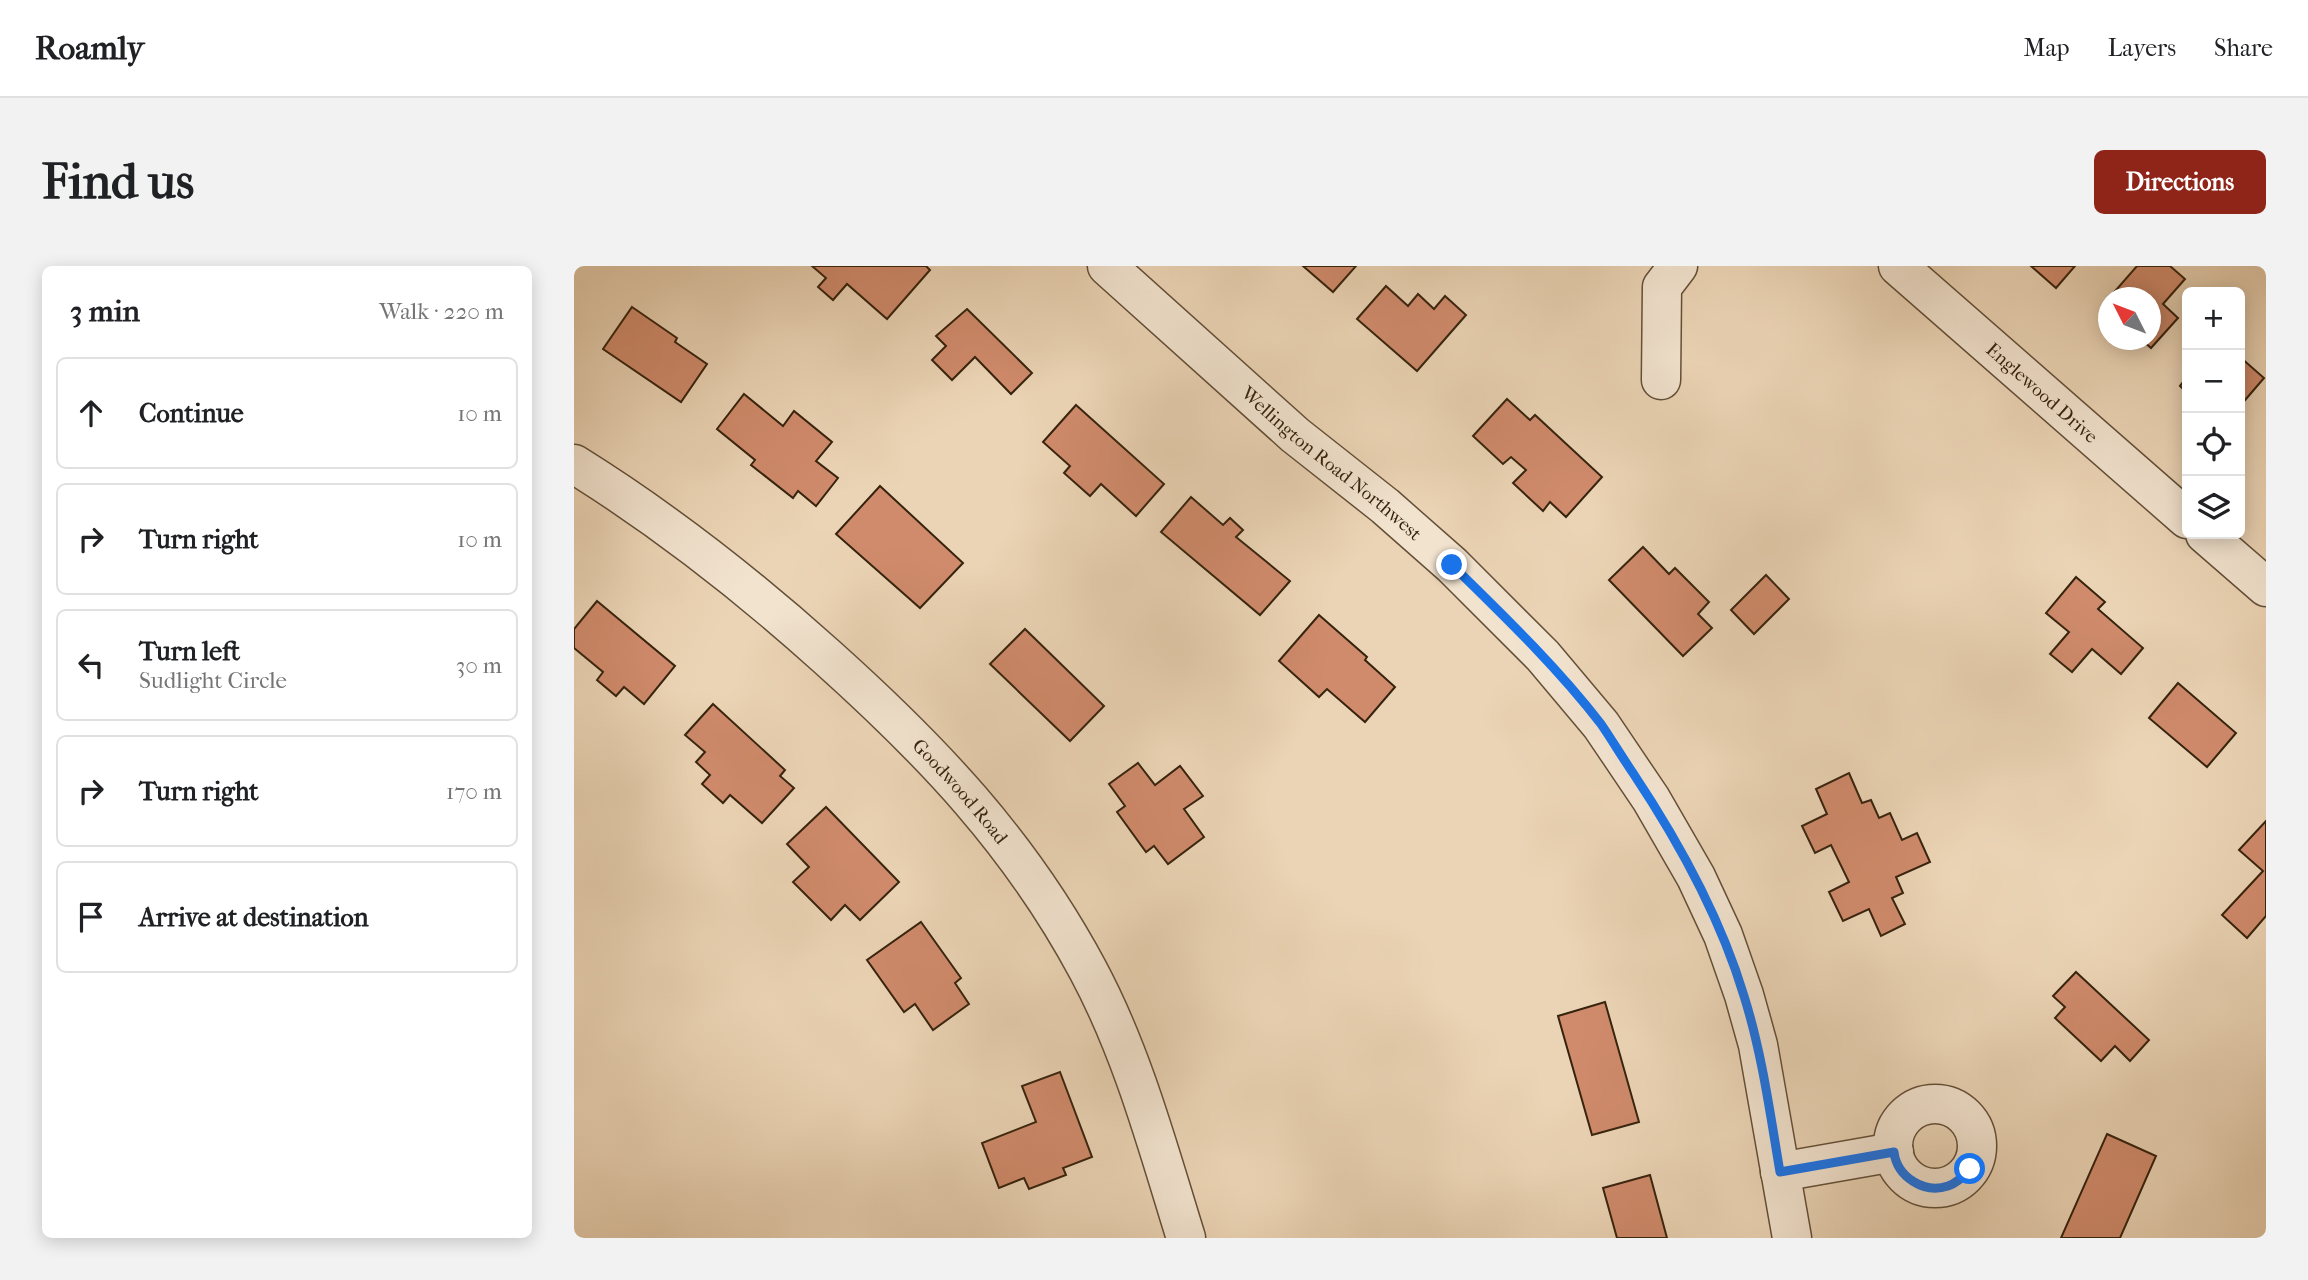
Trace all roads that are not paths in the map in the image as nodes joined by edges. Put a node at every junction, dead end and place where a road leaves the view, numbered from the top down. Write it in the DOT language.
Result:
graph roads {
  1 [pos="1107,266"];
  2 [pos="1678,266"];
  3 [pos="1898,266"];
  4 [pos="1661,380"];
  5 [pos="574,464"];
  6 [pos="2182,515"];
  7 [pos="2211,539"];
  8 [pos="2266,587"];
  9 [pos="1894,1152"];
  10 [pos="1780,1172"];
  11 [pos="1186,1238"];
  12 [pos="1792,1238"];
  1 -- 10 [label="street, Wellington Road Northwest"];
  2 -- 4 [label="street"];
  3 -- 6 [label="street, Englewood Drive"];
  5 -- 11 [label="street, Goodwood Road"];
  7 -- 8 [label="street"];
  9 -- 10 [label="street"];
  10 -- 12 [label="street, Wellington Road Northwest"];
}
